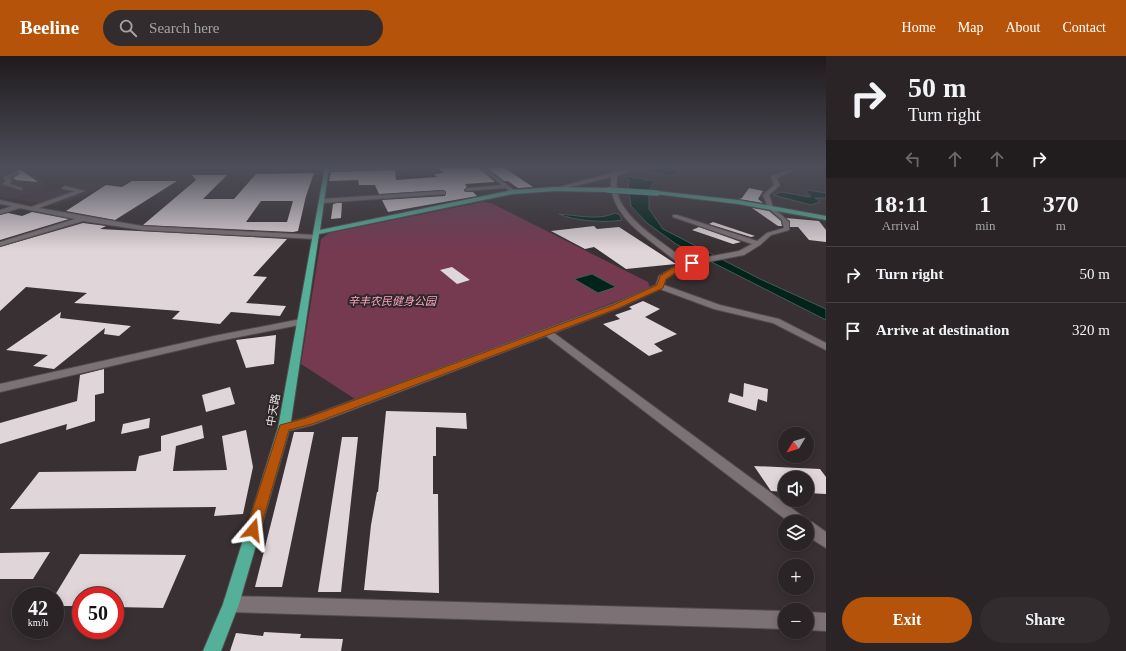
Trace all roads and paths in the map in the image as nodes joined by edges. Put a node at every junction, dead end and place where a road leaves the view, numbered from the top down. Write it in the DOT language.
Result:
graph roads {
  1 [pos="71,195"];
  2 [pos="323,195"];
  3 [pos="416,195"];
  4 [pos="500,195"];
  5 [pos="615,195"];
  6 [pos="674,195"];
  7 [pos="766,195"];
  8 [pos="322,201"];
  9 [pos="0,202"];
  10 [pos="20,206"];
  11 [pos="33,208"];
  12 [pos="771,208"];
  13 [pos="0,212"];
  14 [pos="675,216"];
  15 [pos="826,218"];
  16 [pos="84,219"];
  17 [pos="315,235"];
  18 [pos="0,244"];
  19 [pos="758,244"];
  20 [pos="684,264"];
  21 [pos="660,286"];
  22 [pos="301,322"];
  23 [pos="548,333"];
  24 [pos="826,347"];
  25 [pos="0,388"];
  26 [pos="284,428"];
  27 [pos="791,515"];
  28 [pos="814,532"];
  29 [pos="826,541"];
  30 [pos="231,604"];
  31 [pos="778,620"];
  32 [pos="814,621"];
  33 [pos="826,622"];
  34 [pos="212,651"];
  1 -- 11 [label="street"];
  2 -- 8 [label="main road, 中天路"];
  3 -- 8 [label="street"];
  4 -- 17 [label="main road"];
  5 -- 20 [label="street"];
  6 -- 12 [label="main road, bridge"];
  7 -- 12 [label="street"];
  8 -- 17 [label="main road, 中天路"];
  9 -- 10 [label="street"];
  10 -- 11 [label="street"];
  10 -- 13 [label="street"];
  11 -- 16 [label="street"];
  12 -- 15 [label="main road"];
  12 -- 19 [label="street"];
  14 -- 19 [label="street"];
  16 -- 17 [label="street"];
  16 -- 18 [label="street"];
  17 -- 22 [label="main road, 中天路"];
  19 -- 20 [label="street"];
  20 -- 21 [label="street"];
  21 -- 23 [label="street"];
  21 -- 24 [label="street"];
  22 -- 25 [label="street"];
  22 -- 26 [label="main road, 中天路"];
  23 -- 26 [label="street"];
  23 -- 27 [label="street"];
  26 -- 30 [label="main road, 中天路"];
  28 -- 29 [label="street"];
  30 -- 31 [label="street"];
  30 -- 34 [label="main road, 中天路"];
  32 -- 33 [label="street"];
}
